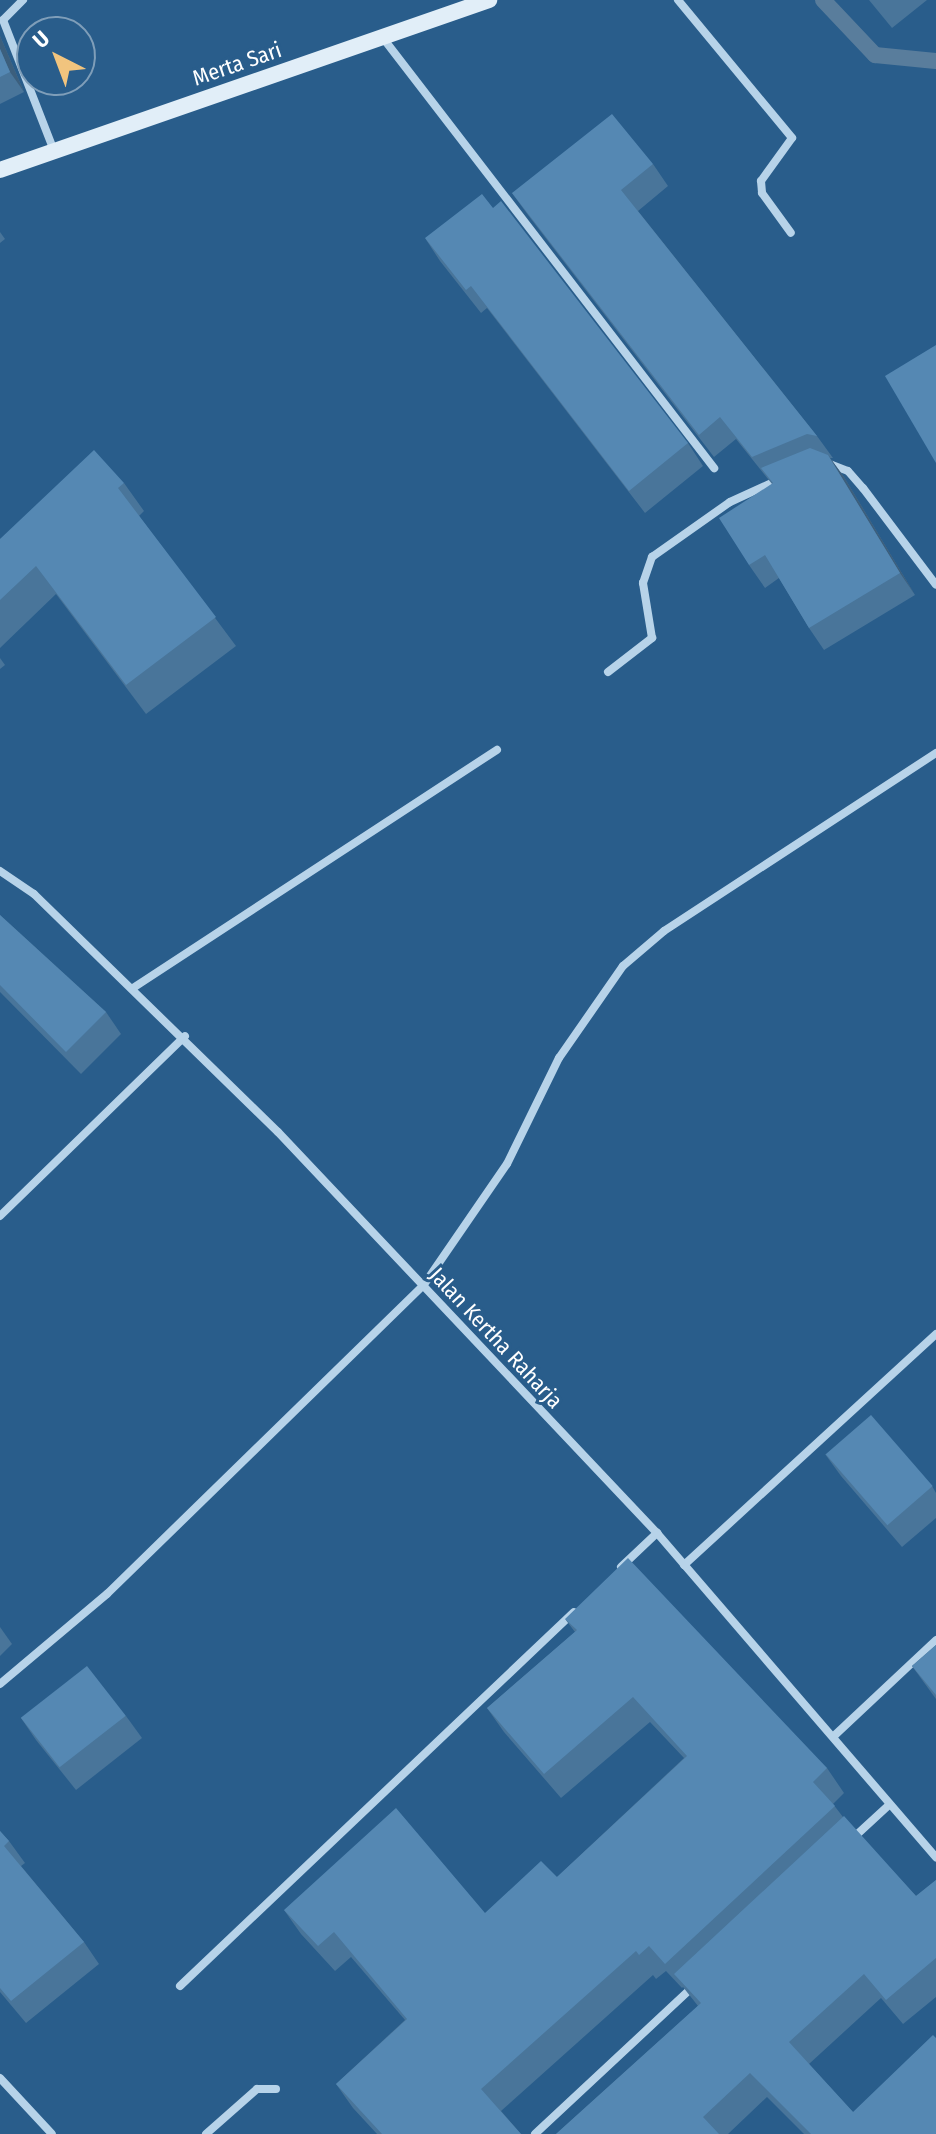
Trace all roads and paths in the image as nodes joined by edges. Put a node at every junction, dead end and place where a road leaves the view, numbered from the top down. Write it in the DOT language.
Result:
graph roads {
  1 [pos="23,0"];
  2 [pos="489,0"];
  3 [pos="678,0"];
  4 [pos="1,20"];
  5 [pos="382,37"];
  6 [pos="54,152"];
  7 [pos="0,170"];
  8 [pos="791,233"];
  9 [pos="813,467"];
  10 [pos="714,468"];
  11 [pos="789,476"];
  12 [pos="936,581"];
  13 [pos="608,672"];
  14 [pos="497,750"];
  15 [pos="936,753"];
  16 [pos="0,871"];
  17 [pos="133,988"];
  18 [pos="185,1036"];
  19 [pos="0,1216"];
  20 [pos="423,1286"];
  21 [pos="936,1334"];
  22 [pos="657,1533"];
  23 [pos="684,1565"];
  24 [pos="611,1576"];
  25 [pos="577,1609"];
  26 [pos="936,1640"];
  27 [pos="0,1684"];
  28 [pos="835,1735"];
  29 [pos="889,1805"];
  30 [pos="843,1847"];
  31 [pos="936,1857"];
  32 [pos="706,1975"];
  33 [pos="180,1986"];
  34 [pos="0,2078"];
  35 [pos="276,2089"];
  36 [pos="52,2134"];
  37 [pos="206,2134"];
  38 [pos="535,2134"];
  1 -- 4 [label="street"];
  2 -- 5 [label="street, Merta Sari"];
  3 -- 8 [label="street"];
  4 -- 6 [label="street"];
  5 -- 6 [label="street, Merta Sari"];
  5 -- 10 [label="street"];
  6 -- 7 [label="street, Merta Sari"];
  9 -- 12 [label="street"];
  11 -- 13 [label="street"];
  14 -- 17 [label="street"];
  15 -- 20 [label="street"];
  16 -- 17 [label="street, Jalan Kertha Raharja"];
  17 -- 18 [label="street, Jalan Kertha Raharja"];
  18 -- 19 [label="street"];
  18 -- 20 [label="street, Jalan Kertha Raharja"];
  20 -- 22 [label="street, Jalan Kertha Raharja"];
  20 -- 27 [label="street"];
  21 -- 23 [label="street"];
  22 -- 23 [label="street, Jalan Kertha Raharja"];
  22 -- 24 [label="street"];
  23 -- 28 [label="street, Jalan Kertha Raharja"];
  25 -- 33 [label="street"];
  26 -- 28 [label="street"];
  28 -- 29 [label="street, Jalan Kertha Raharja"];
  29 -- 30 [label="street"];
  29 -- 31 [label="street, Jalan Kertha Raharja"];
  32 -- 38 [label="street"];
  34 -- 36 [label="street"];
  35 -- 37 [label="street"];
}
